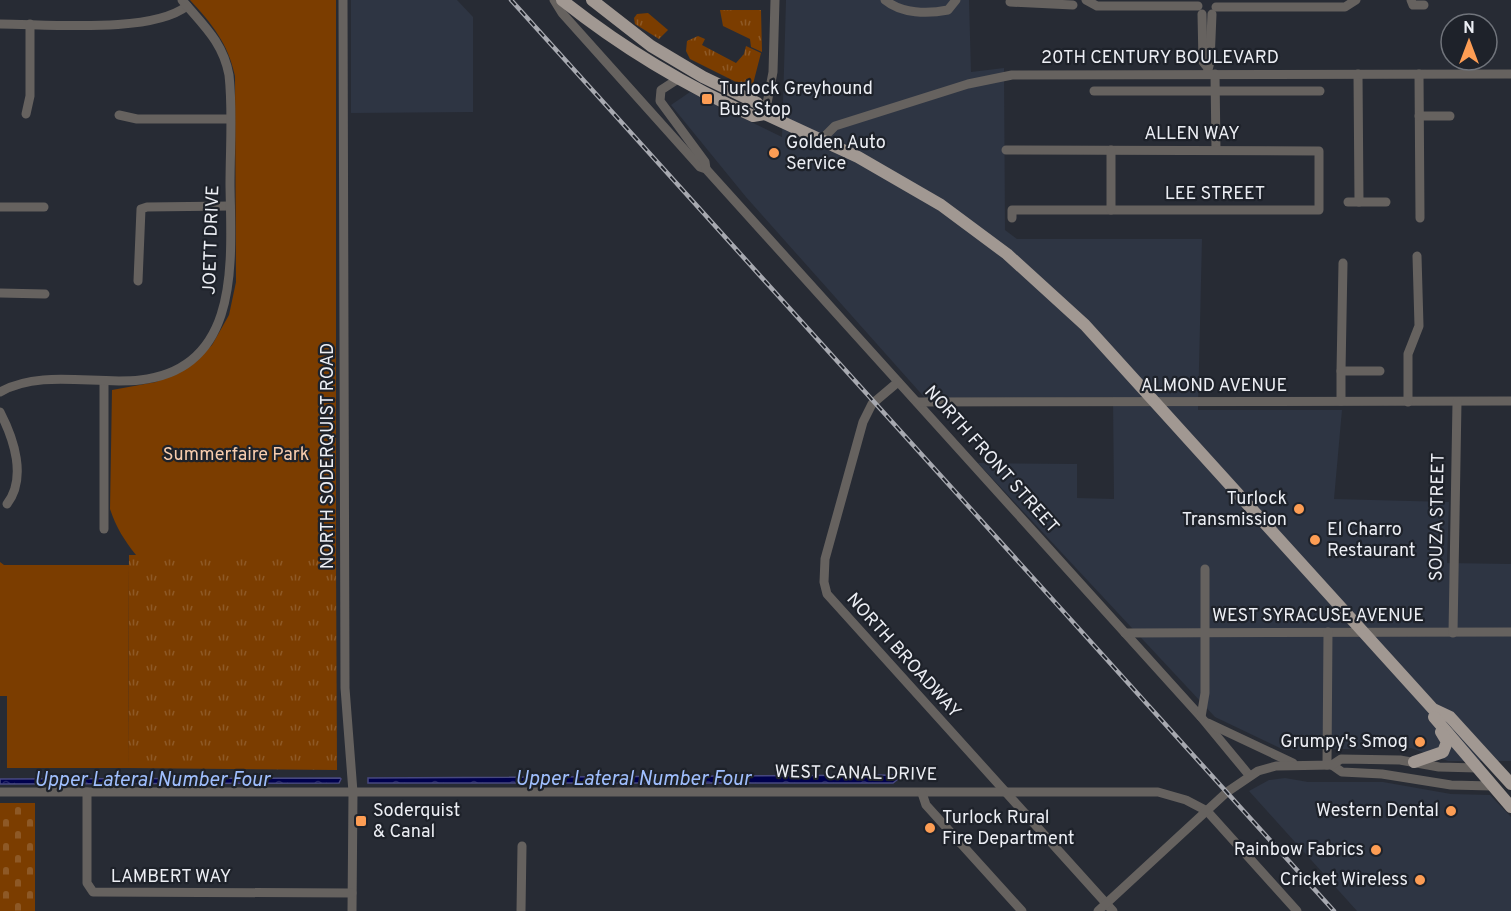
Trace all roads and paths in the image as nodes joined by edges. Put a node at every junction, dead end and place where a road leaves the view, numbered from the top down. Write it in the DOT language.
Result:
graph roads {
  1 [pos="344,0"];
  2 [pos="554,0"];
  3 [pos="562,0"];
  4 [pos="591,0"];
  5 [pos="774,0"];
  6 [pos="885,0"];
  7 [pos="956,0"];
  8 [pos="1086,0"];
  9 [pos="1356,0"];
  10 [pos="1411,0"];
  11 [pos="1042,1"];
  12 [pos="1010,2"];
  13 [pos="185,3"];
  14 [pos="1073,5"];
  15 [pos="1424,5"];
  16 [pos="1200,7"];
  17 [pos="1214,7"];
  18 [pos="0,24"];
  19 [pos="30,24"];
  20 [pos="1209,72"];
  21 [pos="1358,74"];
  22 [pos="1419,74"];
  23 [pos="1511,74"];
  24 [pos="678,78"];
  25 [pos="1094,91"];
  26 [pos="1215,91"];
  27 [pos="1320,91"];
  28 [pos="26,114"];
  29 [pos="765,114"];
  30 [pos="119,115"];
  31 [pos="1419,116"];
  32 [pos="1450,116"];
  33 [pos="230,119"];
  34 [pos="822,139"];
  35 [pos="1006,150"];
  36 [pos="1111,150"];
  37 [pos="1215,150"];
  38 [pos="706,169"];
  39 [pos="1348,202"];
  40 [pos="1359,202"];
  41 [pos="1386,202"];
  42 [pos="230,206"];
  43 [pos="0,207"];
  44 [pos="44,207"];
  45 [pos="1111,210"];
  46 [pos="1320,210"];
  47 [pos="1012,218"];
  48 [pos="1420,218"];
  49 [pos="1417,256"];
  50 [pos="1343,263"];
  51 [pos="138,281"];
  52 [pos="0,293"];
  53 [pos="45,294"];
  54 [pos="1341,371"];
  55 [pos="1380,371"];
  56 [pos="104,381"];
  57 [pos="898,382"];
  58 [pos="0,392"];
  59 [pos="1341,401"];
  60 [pos="1511,401"];
  61 [pos="917,402"];
  62 [pos="1408,402"];
  63 [pos="1457,402"];
  64 [pos="1156,403"];
  65 [pos="0,412"];
  66 [pos="7,504"];
  67 [pos="104,529"];
  68 [pos="1205,569"];
  69 [pos="1205,631"];
  70 [pos="1328,632"];
  71 [pos="1364,632"];
  72 [pos="1511,632"];
  73 [pos="1125,633"];
  74 [pos="1453,633"];
  75 [pos="1434,713"];
  76 [pos="1203,720"];
  77 [pos="1414,762"];
  78 [pos="1329,765"];
  79 [pos="1298,766"];
  80 [pos="1477,768"];
  81 [pos="1497,768"];
  82 [pos="1511,768"];
  83 [pos="1249,775"];
  84 [pos="1511,785"];
  85 [pos="1492,786"];
  86 [pos="0,792"];
  87 [pos="87,792"];
  88 [pos="353,792"];
  89 [pos="922,793"];
  90 [pos="1005,793"];
  91 [pos="1511,807"];
  92 [pos="1207,811"];
  93 [pos="522,846"];
  94 [pos="352,893"];
  95 [pos="1110,907"];
  96 [pos="352,911"];
  97 [pos="521,911"];
  98 [pos="1022,911"];
  99 [pos="1098,911"];
  100 [pos="1297,911"];
  1 -- 88 [label="street, NORTH SODERQUIST ROAD"];
  2 -- 38 [label="street, NORTH FRONT STREET"];
  3 -- 24 [label="main road"];
  4 -- 29 [label="main road"];
  5 -- 29 [label="street"];
  6 -- 7 [label="street"];
  8 -- 16 [label="street"];
  9 -- 17 [label="street"];
  10 -- 15 [label="street"];
  11 -- 12 [label="street"];
  11 -- 14 [label="street"];
  13 -- 19 [label="street"];
  13 -- 33 [label="street, JOETT DRIVE"];
  16 -- 17 [label="street"];
  16 -- 20 [label="street"];
  17 -- 20 [label="street"];
  18 -- 19 [label="street"];
  19 -- 28 [label="street"];
  20 -- 21 [label="street, 20TH CENTURY BOULEVARD"];
  20 -- 26 [label="street"];
  20 -- 34 [label="street, 20TH CENTURY BOULEVARD"];
  21 -- 22 [label="street, 20TH CENTURY BOULEVARD"];
  21 -- 40 [label="street"];
  22 -- 23 [label="street, 20TH CENTURY BOULEVARD"];
  22 -- 31 [label="street"];
  24 -- 29 [label="main road"];
  24 -- 38 [label="street, NORTH FRONT STREET"];
  25 -- 26 [label="street"];
  26 -- 27 [label="street"];
  26 -- 37 [label="street"];
  29 -- 34 [label="main road"];
  30 -- 33 [label="street"];
  31 -- 32 [label="street"];
  31 -- 48 [label="street"];
  33 -- 42 [label="street, JOETT DRIVE"];
  34 -- 64 [label="main road"];
  35 -- 36 [label="street, ALLEN WAY"];
  36 -- 37 [label="street, ALLEN WAY"];
  36 -- 45 [label="street"];
  37 -- 46 [label="street, ALLEN WAY"];
  38 -- 57 [label="street, NORTH FRONT STREET"];
  39 -- 40 [label="street"];
  40 -- 41 [label="street"];
  42 -- 51 [label="street"];
  42 -- 56 [label="street, JOETT DRIVE"];
  43 -- 44 [label="street"];
  45 -- 46 [label="street, LEE STREET"];
  45 -- 47 [label="street, LEE STREET"];
  49 -- 62 [label="street"];
  50 -- 54 [label="street"];
  52 -- 53 [label="street"];
  54 -- 55 [label="street"];
  54 -- 59 [label="street"];
  56 -- 58 [label="street, JOETT DRIVE"];
  56 -- 67 [label="street"];
  57 -- 61 [label="street, NORTH FRONT STREET"];
  57 -- 90 [label="street, NORTH BROADWAY"];
  59 -- 62 [label="street, ALMOND AVENUE"];
  59 -- 64 [label="street, ALMOND AVENUE"];
  60 -- 63 [label="street, ALMOND AVENUE"];
  61 -- 64 [label="street, ALMOND AVENUE"];
  61 -- 73 [label="street, NORTH FRONT STREET"];
  62 -- 63 [label="street, ALMOND AVENUE"];
  63 -- 74 [label="street, SOUZA STREET"];
  64 -- 71 [label="main road"];
  65 -- 66 [label="street"];
  68 -- 69 [label="street"];
  69 -- 70 [label="street, WEST SYRACUSE AVENUE"];
  69 -- 73 [label="street, WEST SYRACUSE AVENUE"];
  69 -- 76 [label="street"];
  70 -- 71 [label="street, WEST SYRACUSE AVENUE"];
  70 -- 78 [label="street"];
  71 -- 74 [label="street, WEST SYRACUSE AVENUE"];
  71 -- 75 [label="main road"];
  72 -- 74 [label="street, WEST SYRACUSE AVENUE"];
  73 -- 76 [label="street, NORTH FRONT STREET"];
  75 -- 77 [label="main road"];
  75 -- 80 [label="main road"];
  75 -- 81 [label="main road"];
  76 -- 79 [label="street"];
  76 -- 83 [label="street, NORTH FRONT STREET"];
  77 -- 78 [label="street"];
  77 -- 80 [label="street"];
  78 -- 79 [label="street"];
  78 -- 85 [label="street"];
  79 -- 83 [label="street"];
  80 -- 81 [label="main road"];
  80 -- 85 [label="main road"];
  81 -- 82 [label="main road"];
  81 -- 84 [label="main road"];
  83 -- 92 [label="street"];
  84 -- 85 [label="main road"];
  85 -- 91 [label="main road"];
  86 -- 87 [label="street, WEST CANAL DRIVE"];
  87 -- 88 [label="street, WEST CANAL DRIVE"];
  87 -- 94 [label="street, LAMBERT WAY"];
  88 -- 89 [label="street, WEST CANAL DRIVE"];
  88 -- 94 [label="street, NORTH SODERQUIST ROAD"];
  89 -- 90 [label="street, WEST CANAL DRIVE"];
  89 -- 98 [label="street"];
  90 -- 92 [label="street, WEST CANAL DRIVE"];
  90 -- 95 [label="street, NORTH BROADWAY"];
  92 -- 95 [label="street"];
  92 -- 100 [label="street"];
  93 -- 97 [label="street"];
  94 -- 96 [label="street, NORTH SODERQUIST ROAD"];
  95 -- 99 [label="street"];
}
